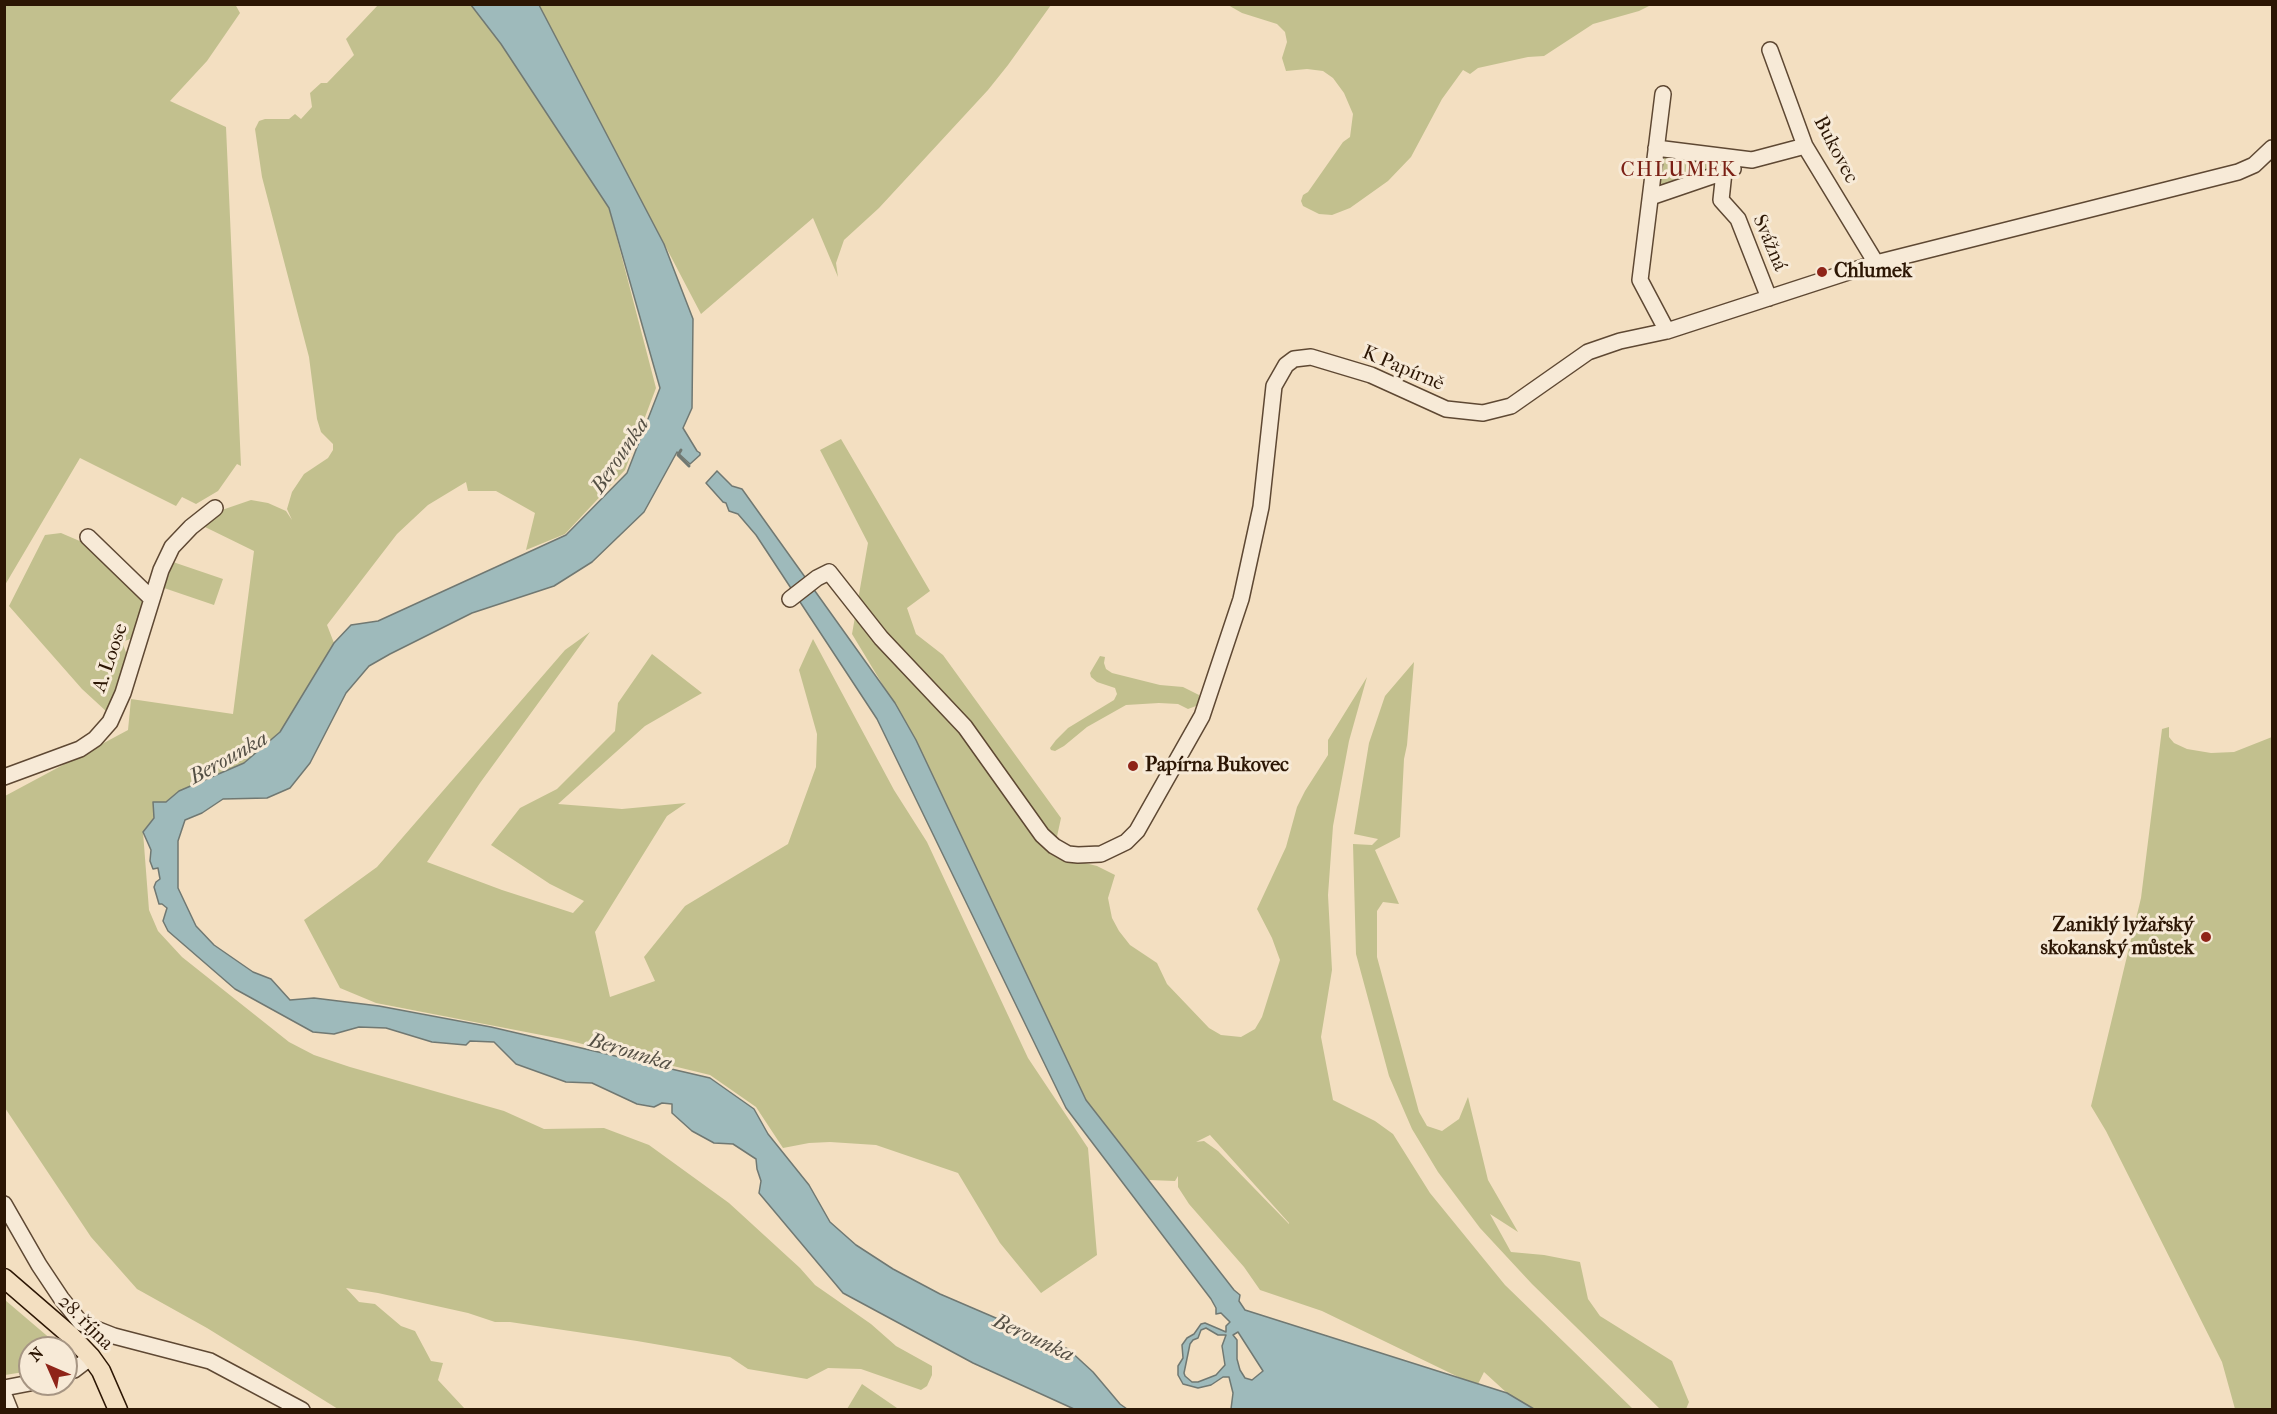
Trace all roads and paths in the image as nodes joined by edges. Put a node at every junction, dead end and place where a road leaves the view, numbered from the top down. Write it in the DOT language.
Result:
graph roads {
  1 [pos="1770,50"];
  2 [pos="1663,94"];
  3 [pos="1805,146"];
  4 [pos="1656,147"];
  5 [pos="2272,148"];
  6 [pos="1752,160"];
  7 [pos="1724,172"];
  8 [pos="1651,197"];
  9 [pos="1876,263"];
  10 [pos="1769,298"];
  11 [pos="1667,331"];
  12 [pos="215,508"];
  13 [pos="88,537"];
  14 [pos="152,599"];
  15 [pos="790,599"];
  16 [pos="4,777"];
  17 [pos="4,1204"];
  18 [pos="4,1278"];
  19 [pos="76,1329"];
  20 [pos="91,1357"];
  21 [pos="78,1367"];
  22 [pos="4,1395"];
  23 [pos="10,1410"];
  24 [pos="118,1410"];
  25 [pos="302,1410"];
  1 -- 3 [label="street, Bukovec"];
  2 -- 4 [label="street"];
  3 -- 6 [label="street"];
  3 -- 9 [label="street, Bukovec"];
  4 -- 6 [label="street"];
  4 -- 8 [label="street"];
  5 -- 9 [label="street, K Papírně"];
  6 -- 7 [label="street"];
  7 -- 8 [label="street"];
  7 -- 10 [label="street, Svážná"];
  8 -- 11 [label="street"];
  9 -- 10 [label="street, K Papírně"];
  10 -- 11 [label="street, K Papírně"];
  11 -- 15 [label="street, K Papírně"];
  12 -- 14 [label="street, A. Loose"];
  13 -- 14 [label="street"];
  14 -- 16 [label="street, A. Loose"];
  17 -- 19 [label="street"];
  18 -- 19 [label="main road, 28. října"];
  19 -- 20 [label="main road, 28. října"];
  19 -- 25 [label="street"];
  20 -- 21 [label="street"];
  20 -- 24 [label="main road, 28. října"];
  22 -- 23 [label="street"];
}
